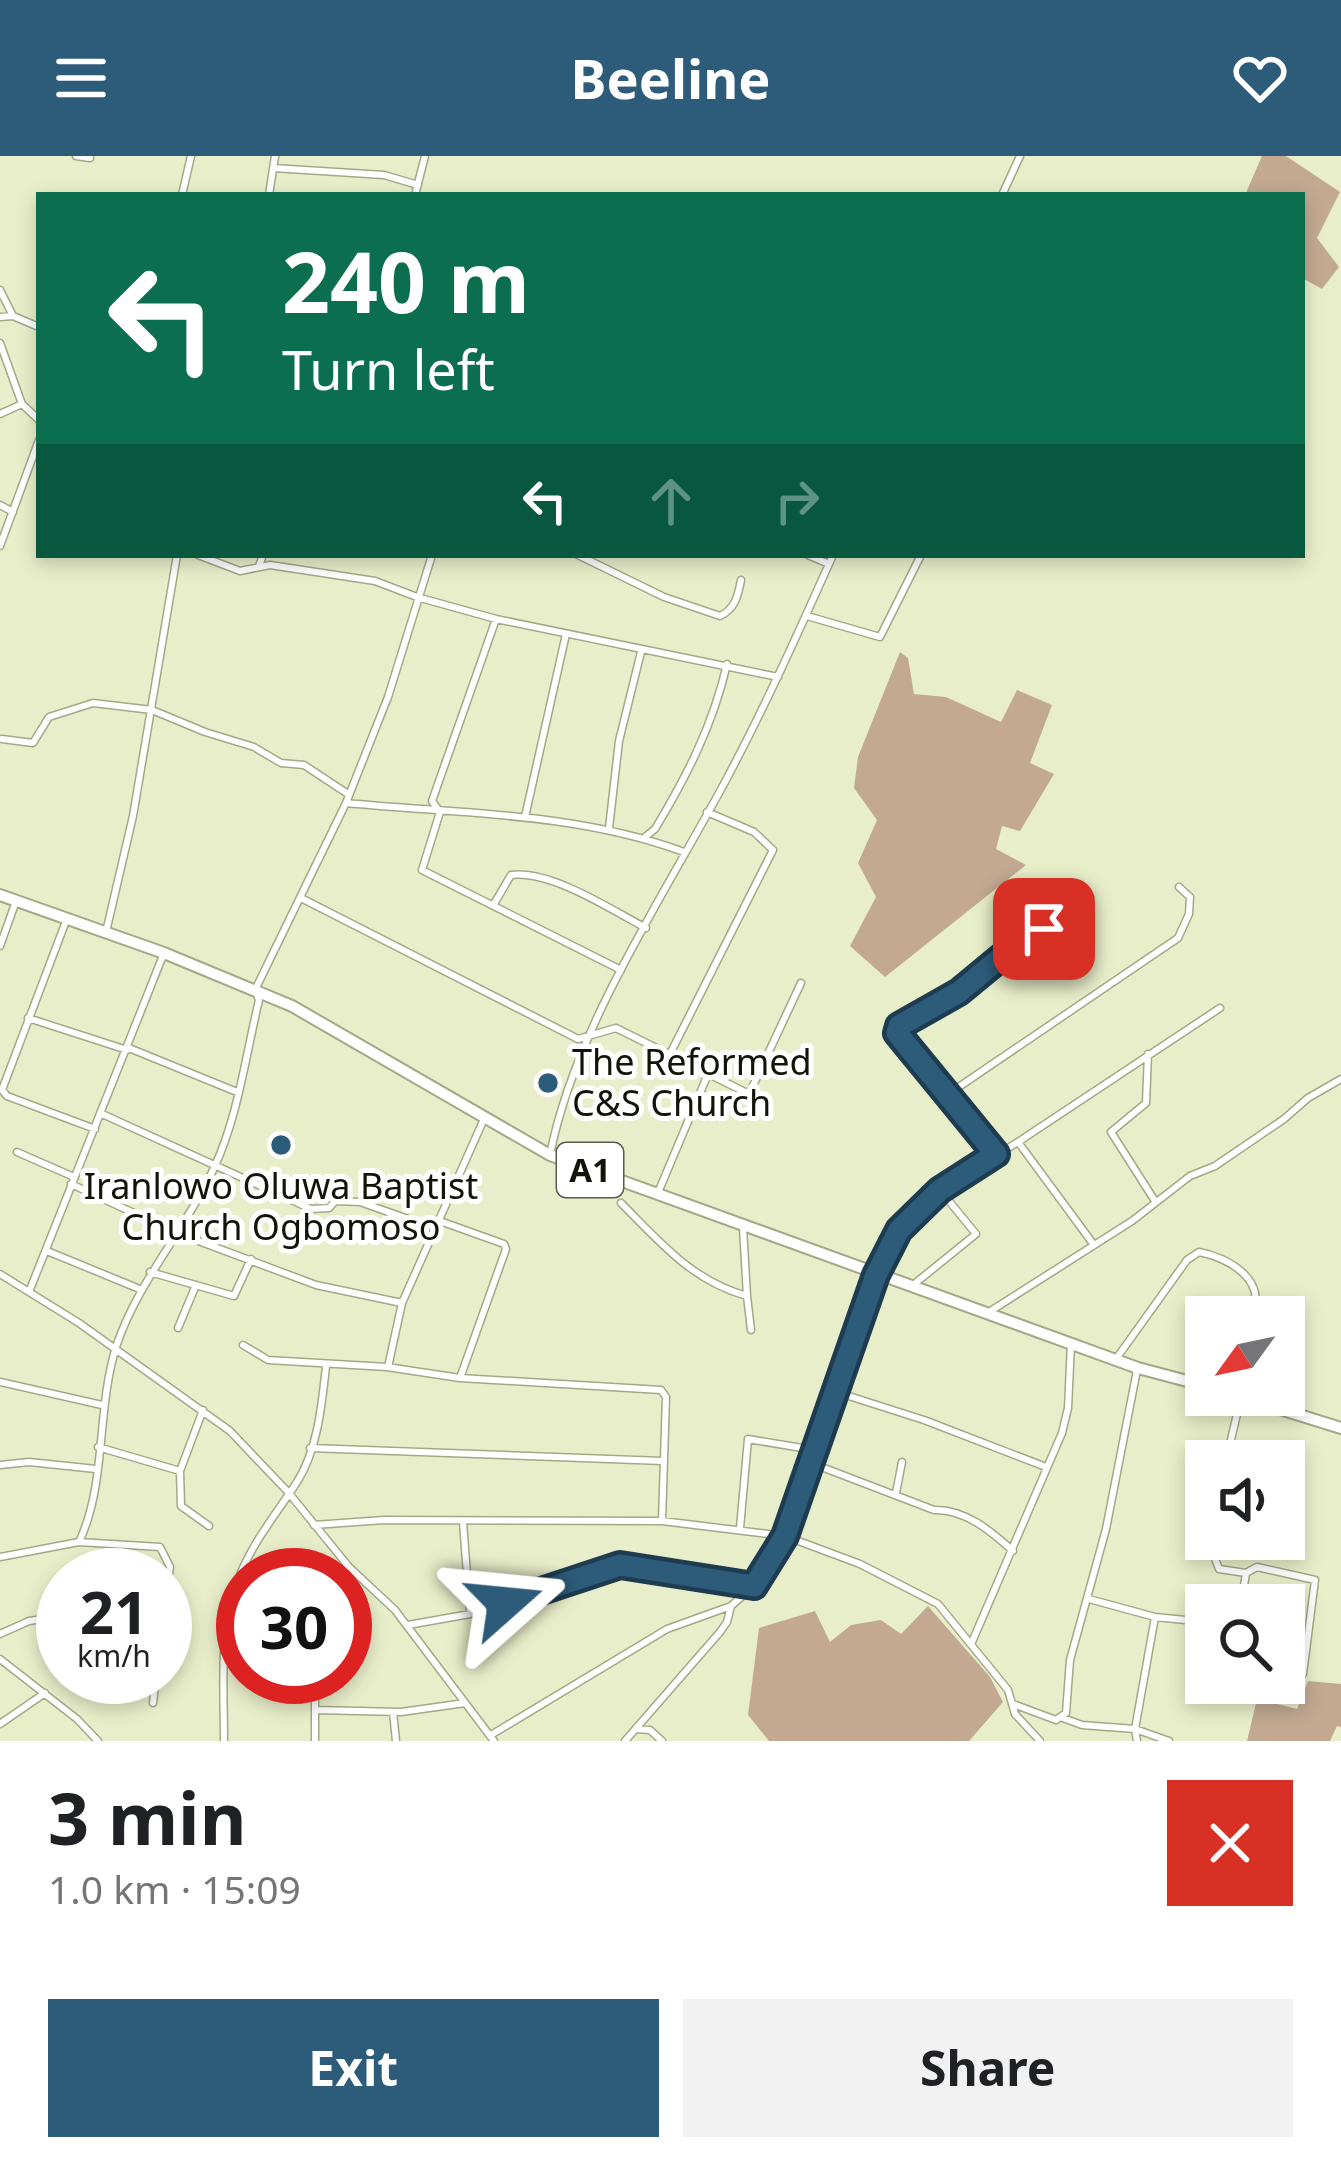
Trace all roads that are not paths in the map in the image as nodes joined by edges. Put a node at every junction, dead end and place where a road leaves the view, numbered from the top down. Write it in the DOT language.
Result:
graph roads {
  1 [pos="76,156"];
  2 [pos="191,156"];
  3 [pos="275,156"];
  4 [pos="425,156"];
  5 [pos="1020,156"];
  6 [pos="90,158"];
  7 [pos="273,168"];
  8 [pos="418,184"];
  9 [pos="183,192"];
  10 [pos="269,192"];
  11 [pos="417,192"];
  12 [pos="1003,192"];
  13 [pos="0,290"];
  14 [pos="13,316"];
  15 [pos="0,317"];
  16 [pos="36,326"];
  17 [pos="0,343"];
  18 [pos="22,404"];
  19 [pos="0,414"];
  20 [pos="36,417"];
  21 [pos="36,448"];
  22 [pos="0,505"];
  23 [pos="13,512"];
  24 [pos="0,546"];
  25 [pos="177,558"];
  26 [pos="206,558"];
  27 [pos="262,558"];
  28 [pos="431,558"];
  29 [pos="584,558"];
  30 [pos="815,558"];
  31 [pos="832,558"];
  32 [pos="919,558"];
  33 [pos="829,564"];
  34 [pos="260,566"];
  35 [pos="741,580"];
  36 [pos="417,597"];
  37 [pos="805,616"];
  38 [pos="496,619"];
  39 [pos="566,634"];
  40 [pos="641,652"];
  41 [pos="728,664"];
  42 [pos="778,676"];
  43 [pos="152,710"];
  44 [pos="2,740"];
  45 [pos="348,799"];
  46 [pos="440,812"];
  47 [pos="707,812"];
  48 [pos="525,817"];
  49 [pos="609,828"];
  50 [pos="645,837"];
  51 [pos="684,852"];
  52 [pos="1179,886"];
  53 [pos="0,895"];
  54 [pos="1090,897"];
  55 [pos="301,898"];
  56 [pos="16,901"];
  57 [pos="494,904"];
  58 [pos="67,917"];
  59 [pos="646,928"];
  60 [pos="106,932"];
  61 [pos="0,946"];
  62 [pos="164,953"];
  63 [pos="622,970"];
  64 [pos="801,983"];
  65 [pos="255,991"];
  66 [pos="1220,1008"];
  67 [pos="28,1018"];
  68 [pos="592,1036"];
  69 [pos="127,1050"];
  70 [pos="670,1054"];
  71 [pos="1148,1054"];
  72 [pos="708,1074"];
  73 [pos="1341,1079"];
  74 [pos="237,1092"];
  75 [pos="946,1095"];
  76 [pos="100,1113"];
  77 [pos="484,1119"];
  78 [pos="95,1129"];
  79 [pos="1023,1139"];
  80 [pos="17,1152"];
  81 [pos="996,1154"];
  82 [pos="550,1155"];
  83 [pos="215,1166"];
  84 [pos="73,1180"];
  85 [pos="940,1190"];
  86 [pos="657,1195"];
  87 [pos="1155,1201"];
  88 [pos="621,1203"];
  89 [pos="437,1220"];
  90 [pos="743,1226"];
  91 [pos="177,1233"];
  92 [pos="1094,1246"];
  93 [pos="47,1251"];
  94 [pos="251,1258"];
  95 [pos="150,1273"];
  96 [pos="0,1274"];
  97 [pos="876,1275"];
  98 [pos="196,1285"];
  99 [pos="910,1287"];
  100 [pos="142,1290"];
  101 [pos="29,1292"];
  102 [pos="747,1296"];
  103 [pos="1256,1296"];
  104 [pos="402,1303"];
  105 [pos="986,1314"];
  106 [pos="178,1328"];
  107 [pos="751,1330"];
  108 [pos="1071,1343"];
  109 [pos="243,1345"];
  110 [pos="116,1351"];
  111 [pos="1115,1360"];
  112 [pos="326,1366"];
  113 [pos="388,1367"];
  114 [pos="1138,1368"];
  115 [pos="460,1378"];
  116 [pos="1185,1379"];
  117 [pos="0,1382"];
  118 [pos="832,1391"];
  119 [pos="102,1405"];
  120 [pos="203,1410"];
  121 [pos="1302,1416"];
  122 [pos="1341,1428"];
  123 [pos="98,1447"];
  124 [pos="310,1448"];
  125 [pos="814,1450"];
  126 [pos="663,1461"];
  127 [pos="902,1462"];
  128 [pos="811,1463"];
  129 [pos="0,1466"];
  130 [pos="1046,1467"];
  131 [pos="96,1469"];
  132 [pos="180,1471"];
  133 [pos="288,1492"];
  134 [pos="896,1493"];
  135 [pos="662,1521"];
  136 [pos="463,1522"];
  137 [pos="314,1525"];
  138 [pos="209,1526"];
  139 [pos="740,1528"];
  140 [pos="785,1536"];
  141 [pos="80,1541"];
  142 [pos="160,1548"];
  143 [pos="330,1548"];
  144 [pos="1013,1552"];
  145 [pos="0,1557"];
  146 [pos="1216,1560"];
  147 [pos="1246,1573"];
  148 [pos="1244,1584"];
  149 [pos="754,1586"];
  150 [pos="372,1594"];
  151 [pos="1089,1599"];
  152 [pos="731,1606"];
  153 [pos="470,1614"];
  154 [pos="1155,1617"];
  155 [pos="36,1620"];
  156 [pos="1185,1620"];
  157 [pos="407,1625"];
  158 [pos="0,1634"];
  159 [pos="972,1642"];
  160 [pos="1305,1658"];
  161 [pos="0,1659"];
  162 [pos="36,1686"];
  163 [pos="36,1699"];
  164 [pos="465,1703"];
  165 [pos="57,1704"];
  166 [pos="315,1704"];
  167 [pos="1013,1704"];
  168 [pos="315,1710"];
  169 [pos="393,1712"];
  170 [pos="1062,1718"];
  171 [pos="0,1724"];
  172 [pos="636,1729"];
  173 [pos="1135,1729"];
  174 [pos="492,1738"];
  175 [pos="98,1741"];
  176 [pos="224,1741"];
  177 [pos="315,1741"];
  178 [pos="396,1741"];
  179 [pos="625,1741"];
  180 [pos="662,1741"];
  181 [pos="1040,1741"];
  182 [pos="1138,1741"];
  183 [pos="1169,1741"];
  1 -- 6 [label="street"];
  2 -- 9 [label="street"];
  3 -- 7 [label="street"];
  4 -- 8 [label="street"];
  5 -- 12 [label="street"];
  7 -- 8 [label="street"];
  7 -- 10 [label="street"];
  8 -- 11 [label="street"];
  13 -- 14 [label="street"];
  14 -- 15 [label="street"];
  14 -- 16 [label="street"];
  17 -- 18 [label="street"];
  18 -- 19 [label="street"];
  18 -- 20 [label="street"];
  21 -- 23 [label="street"];
  22 -- 23 [label="street"];
  23 -- 24 [label="street"];
  25 -- 43 [label="street"];
  26 -- 34 [label="street"];
  27 -- 34 [label="street"];
  28 -- 36 [label="street"];
  29 -- 35 [label="street"];
  30 -- 33 [label="street"];
  31 -- 33 [label="street"];
  32 -- 37 [label="street"];
  33 -- 37 [label="street"];
  34 -- 36 [label="street"];
  36 -- 38 [label="street"];
  36 -- 45 [label="street"];
  37 -- 42 [label="street"];
  38 -- 39 [label="street"];
  38 -- 46 [label="street"];
  39 -- 40 [label="street"];
  39 -- 48 [label="street"];
  40 -- 41 [label="street"];
  40 -- 49 [label="street"];
  41 -- 42 [label="street"];
  41 -- 50 [label="street"];
  42 -- 47 [label="street"];
  43 -- 44 [label="street"];
  43 -- 45 [label="street"];
  43 -- 60 [label="street"];
  45 -- 46 [label="street"];
  45 -- 55 [label="street"];
  46 -- 48 [label="street"];
  46 -- 57 [label="street"];
  47 -- 51 [label="street"];
  47 -- 70 [label="street"];
  48 -- 49 [label="street"];
  49 -- 50 [label="street"];
  50 -- 51 [label="street"];
  51 -- 59 [label="street"];
  52 -- 75 [label="street"];
  53 -- 56 [label="highway, A1"];
  54 -- 75 [label="street"];
  55 -- 65 [label="street"];
  55 -- 68 [label="street"];
  56 -- 58 [label="highway, A1"];
  56 -- 61 [label="street"];
  57 -- 59 [label="street"];
  57 -- 63 [label="street"];
  58 -- 60 [label="highway, A1"];
  58 -- 67 [label="street"];
  59 -- 63 [label="street"];
  60 -- 62 [label="highway, A1"];
  62 -- 65 [label="highway, A1"];
  62 -- 69 [label="street"];
  63 -- 68 [label="street"];
  64 -- 72 [label="street"];
  65 -- 74 [label="street"];
  65 -- 77 [label="highway, A1"];
  66 -- 71 [label="street"];
  67 -- 69 [label="street"];
  67 -- 78 [label="street"];
  68 -- 70 [label="street"];
  68 -- 82 [label="street"];
  69 -- 74 [label="street"];
  69 -- 76 [label="street"];
  70 -- 72 [label="street"];
  71 -- 79 [label="street"];
  71 -- 87 [label="street"];
  72 -- 86 [label="street"];
  73 -- 87 [label="street"];
  74 -- 83 [label="street"];
  75 -- 81 [label="street"];
  76 -- 78 [label="street"];
  76 -- 83 [label="street"];
  77 -- 82 [label="highway, A1"];
  77 -- 89 [label="street"];
  78 -- 84 [label="street"];
  79 -- 81 [label="street"];
  79 -- 92 [label="street"];
  80 -- 84 [label="street"];
  81 -- 85 [label="street"];
  82 -- 86 [label="highway, A1"];
  83 -- 89 [label="street"];
  83 -- 91 [label="street"];
  84 -- 91 [label="street"];
  84 -- 93 [label="street"];
  85 -- 97 [label="street"];
  85 -- 99 [label="street"];
  86 -- 90 [label="highway, A1"];
  87 -- 92 [label="street"];
  88 -- 102 [label="street"];
  89 -- 104 [label="street"];
  89 -- 115 [label="street"];
  90 -- 97 [label="highway, A1"];
  90 -- 102 [label="street"];
  91 -- 94 [label="street"];
  91 -- 95 [label="street"];
  92 -- 105 [label="street"];
  93 -- 100 [label="street"];
  93 -- 101 [label="street"];
  94 -- 98 [label="street"];
  94 -- 104 [label="street"];
  95 -- 98 [label="street"];
  95 -- 100 [label="street"];
  96 -- 101 [label="street"];
  97 -- 99 [label="highway, A1"];
  97 -- 118 [label="street"];
  98 -- 106 [label="street"];
  99 -- 105 [label="highway, A1"];
  100 -- 110 [label="street"];
  101 -- 110 [label="street"];
  102 -- 107 [label="street"];
  103 -- 111 [label="street"];
  104 -- 113 [label="street"];
  105 -- 108 [label="highway, A1"];
  108 -- 111 [label="highway, A1"];
  108 -- 130 [label="street"];
  109 -- 112 [label="street"];
  110 -- 119 [label="street"];
  110 -- 120 [label="street"];
  111 -- 114 [label="highway, A1"];
  112 -- 113 [label="street"];
  112 -- 124 [label="street"];
  113 -- 115 [label="street"];
  114 -- 116 [label="highway, A1"];
  114 -- 151 [label="street"];
  115 -- 126 [label="street"];
  117 -- 119 [label="street"];
  118 -- 125 [label="street"];
  118 -- 130 [label="street"];
  119 -- 123 [label="street"];
  120 -- 132 [label="street"];
  120 -- 133 [label="street"];
  121 -- 122 [label="highway"];
  123 -- 131 [label="street"];
  123 -- 132 [label="street"];
  124 -- 126 [label="street"];
  124 -- 133 [label="street"];
  125 -- 128 [label="street"];
  125 -- 139 [label="street"];
  126 -- 135 [label="street"];
  127 -- 134 [label="street"];
  128 -- 134 [label="street"];
  128 -- 140 [label="street"];
  129 -- 131 [label="street"];
  130 -- 144 [label="street"];
  131 -- 141 [label="street"];
  132 -- 138 [label="street"];
  133 -- 137 [label="street"];
  133 -- 176 [label="street"];
  134 -- 144 [label="street"];
  135 -- 136 [label="street"];
  135 -- 139 [label="street"];
  136 -- 137 [label="street"];
  136 -- 153 [label="street"];
  137 -- 143 [label="street"];
  139 -- 140 [label="street"];
  140 -- 149 [label="street"];
  140 -- 159 [label="street"];
  141 -- 142 [label="street"];
  141 -- 145 [label="street"];
  144 -- 159 [label="street"];
  146 -- 147 [label="street"];
  147 -- 148 [label="street"];
  147 -- 160 [label="street"];
  149 -- 152 [label="street"];
  149 -- 153 [label="street"];
  150 -- 157 [label="street"];
  151 -- 154 [label="street"];
  151 -- 170 [label="street"];
  152 -- 172 [label="street"];
  152 -- 174 [label="street"];
  153 -- 157 [label="street"];
  154 -- 156 [label="street"];
  154 -- 173 [label="street"];
  155 -- 158 [label="street"];
  157 -- 164 [label="street"];
  159 -- 167 [label="street"];
  161 -- 162 [label="street"];
  163 -- 171 [label="street"];
  164 -- 169 [label="street"];
  164 -- 174 [label="street"];
  165 -- 175 [label="street"];
  166 -- 168 [label="street"];
  167 -- 170 [label="street"];
  167 -- 181 [label="street"];
  168 -- 169 [label="street"];
  168 -- 177 [label="street"];
  169 -- 178 [label="street"];
  170 -- 173 [label="street"];
  172 -- 179 [label="street"];
  172 -- 180 [label="street"];
  173 -- 182 [label="street"];
  173 -- 183 [label="street"];
}
